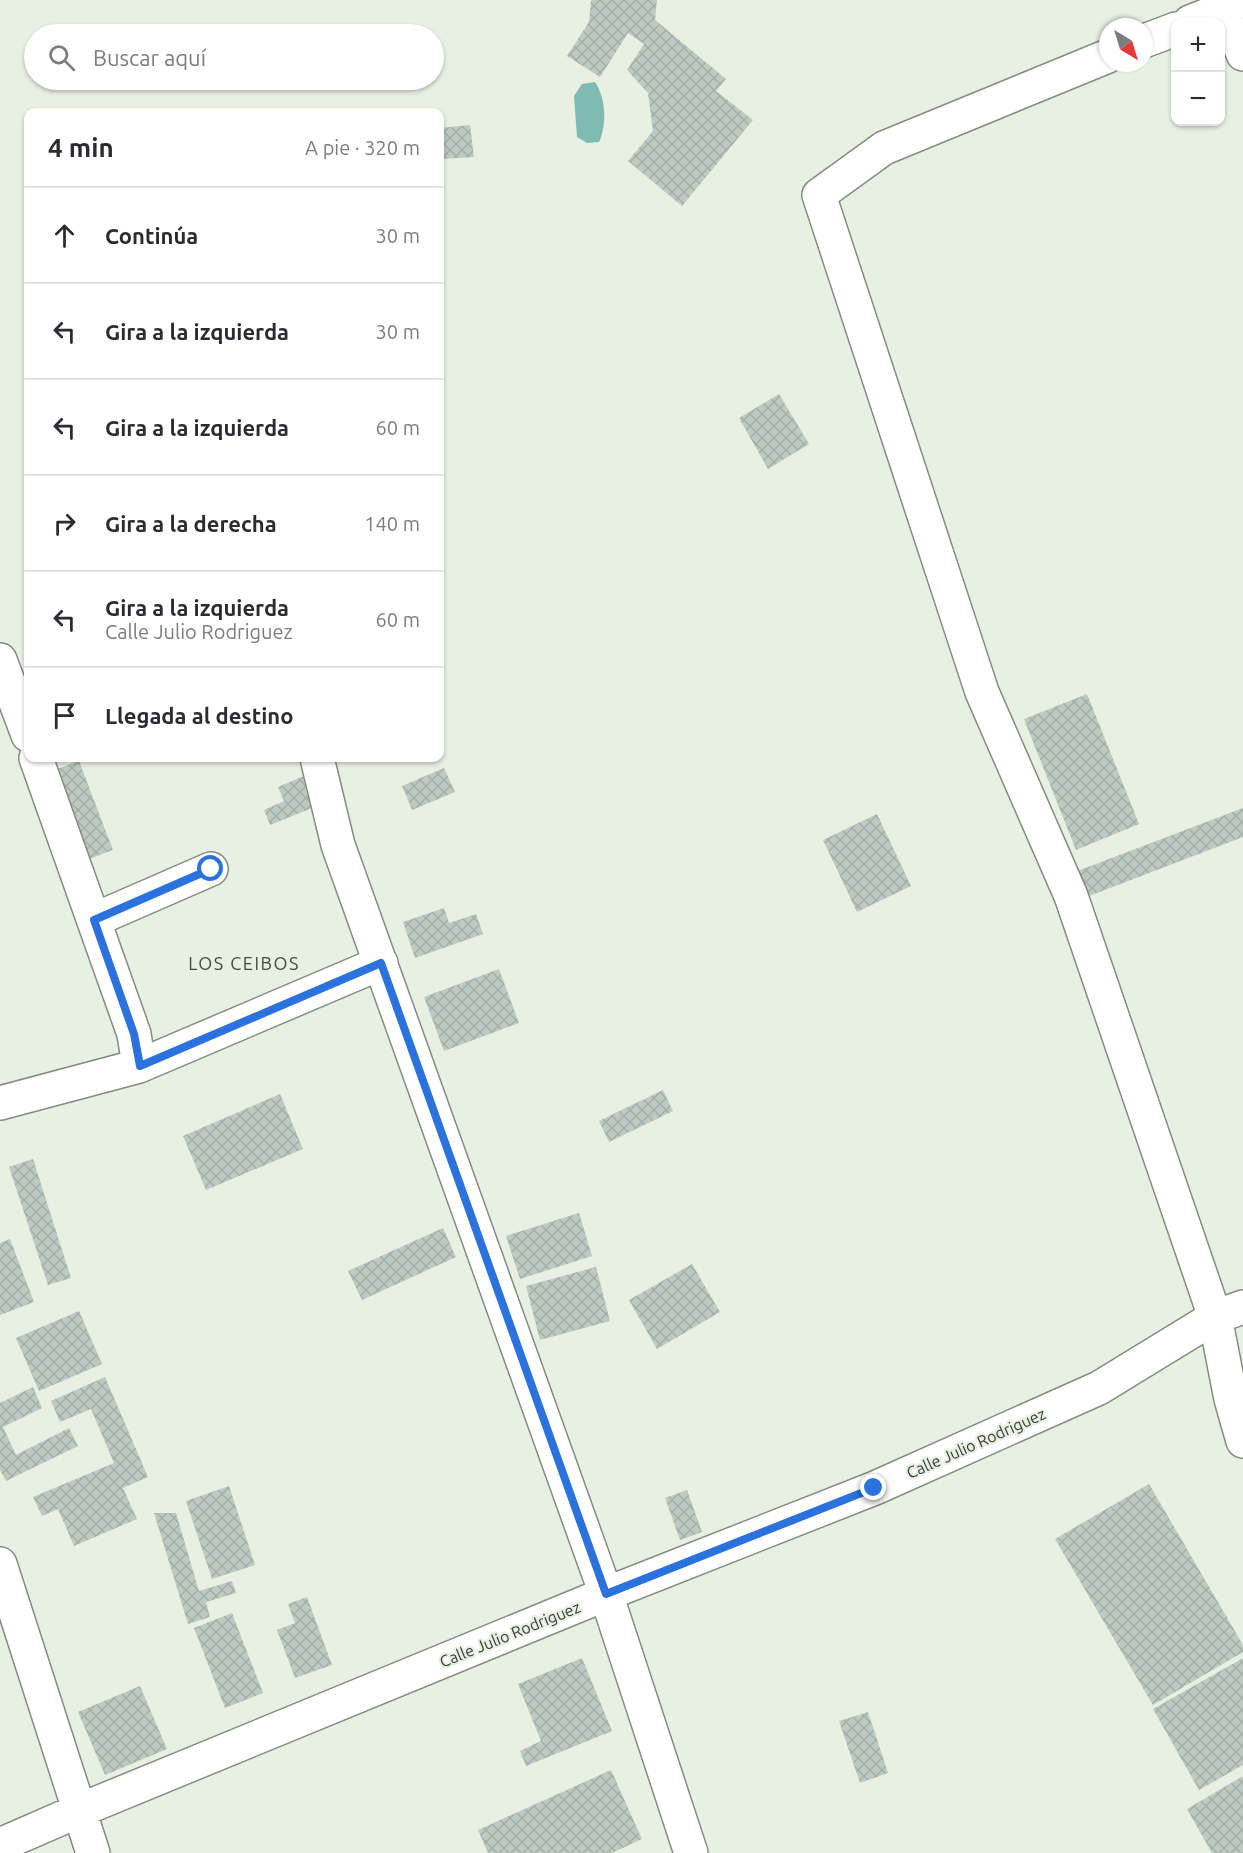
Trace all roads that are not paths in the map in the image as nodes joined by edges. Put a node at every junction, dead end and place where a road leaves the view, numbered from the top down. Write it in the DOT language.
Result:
graph roads {
  1 [pos="1230,3"];
  2 [pos="1199,18"];
  3 [pos="1171,31"];
  4 [pos="1153,38"];
  5 [pos="1243,54"];
  6 [pos="1099,60"];
  7 [pos="0,660"];
  8 [pos="24,724"];
  9 [pos="37,762"];
  10 [pos="318,762"];
  11 [pos="211,869"];
  12 [pos="94,920"];
  13 [pos="381,963"];
  14 [pos="140,1066"];
  15 [pos="0,1103"];
  16 [pos="1229,1312"];
  17 [pos="1243,1441"];
  18 [pos="0,1564"];
  19 [pos="606,1594"];
  20 [pos="78,1811"];
  21 [pos="0,1845"];
  22 [pos="93,1853"];
  23 [pos="691,1853"];
  1 -- 2 [label="street"];
  1 -- 5 [label="street"];
  3 -- 4 [label="street"];
  6 -- 16 [label="street"];
  7 -- 8 [label="street"];
  9 -- 12 [label="street"];
  10 -- 13 [label="street"];
  11 -- 12 [label="street"];
  12 -- 14 [label="street"];
  13 -- 14 [label="street"];
  13 -- 19 [label="street"];
  14 -- 15 [label="street"];
  16 -- 17 [label="street"];
  16 -- 19 [label="street, Calle Julio Rodriguez"];
  18 -- 20 [label="street"];
  19 -- 20 [label="street, Calle Julio Rodriguez"];
  19 -- 23 [label="street"];
  20 -- 21 [label="street, Calle Julio Rodriguez"];
  20 -- 22 [label="street"];
}
